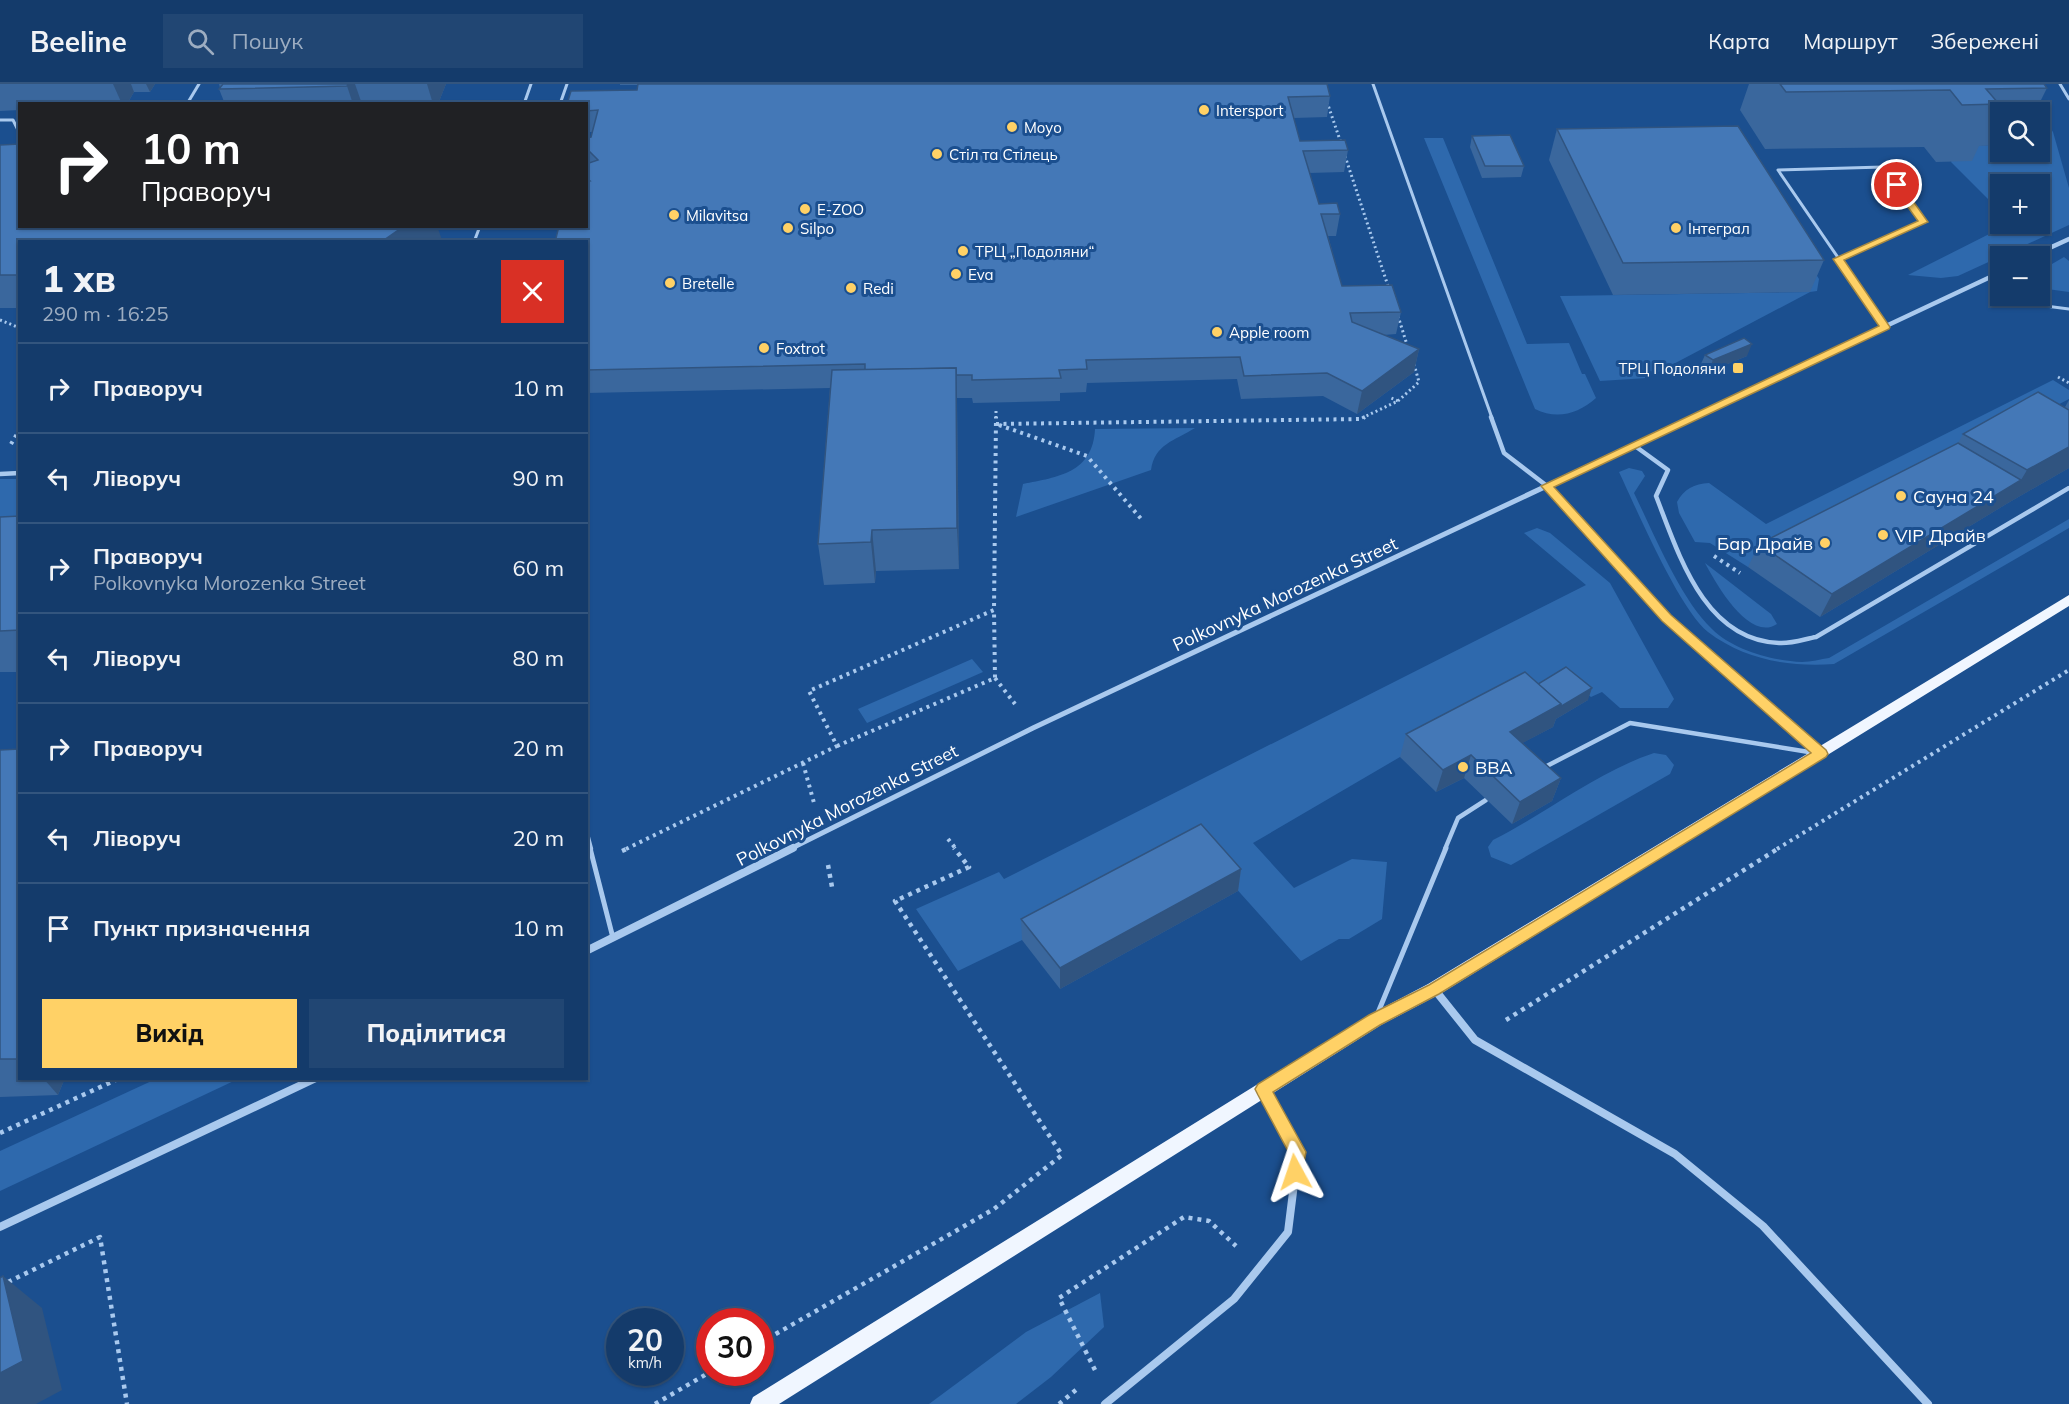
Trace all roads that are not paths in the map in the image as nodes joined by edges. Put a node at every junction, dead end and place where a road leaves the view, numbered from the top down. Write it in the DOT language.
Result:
graph roads {
  1 [pos="199,84"];
  2 [pos="531,84"];
  3 [pos="567,84"];
  4 [pos="1372,84"];
  5 [pos="2060,84"];
  6 [pos="2069,99"];
  7 [pos="188,102"];
  8 [pos="525,102"];
  9 [pos="561,102"];
  10 [pos="0,120"];
  11 [pos="18,130"];
  12 [pos="2069,239"];
  13 [pos="2050,248"];
  14 [pos="1838,259"];
  15 [pos="1990,277"];
  16 [pos="2045,306"];
  17 [pos="2069,309"];
  18 [pos="1885,327"];
  19 [pos="1635,446"];
  20 [pos="18,473"];
  21 [pos="0,474"];
  22 [pos="1547,486"];
  23 [pos="2069,488"];
  24 [pos="2069,600"];
  25 [pos="1821,754"];
  26 [pos="1537,771"];
  27 [pos="1486,800"];
  28 [pos="588,838"];
  29 [pos="613,938"];
  30 [pos="588,950"];
  31 [pos="1434,989"];
  32 [pos="1375,1020"];
  33 [pos="311,1080"];
  34 [pos="1263,1089"];
  35 [pos="0,1227"];
  36 [pos="760,1404"];
  37 [pos="1105,1404"];
  38 [pos="1928,1404"];
  1 -- 7 [label="lane"];
  2 -- 8 [label="lane"];
  3 -- 9 [label="lane"];
  4 -- 22 [label="lane"];
  5 -- 6 [label="lane"];
  10 -- 11 [label="lane"];
  12 -- 13 [label="street"];
  14 -- 14 [label="lane"];
  14 -- 18 [label="lane"];
  15 -- 18 [label="street, Polkovnyka Morozenka Street"];
  16 -- 17 [label="lane"];
  18 -- 19 [label="street, Polkovnyka Morozenka Street"];
  19 -- 22 [label="street, Polkovnyka Morozenka Street"];
  19 -- 23 [label="lane"];
  20 -- 21 [label="lane"];
  22 -- 25 [label="street"];
  22 -- 29 [label="street, Polkovnyka Morozenka Street"];
  24 -- 25 [label="main road"];
  25 -- 26 [label="lane"];
  25 -- 31 [label="main road"];
  27 -- 32 [label="lane"];
  28 -- 29 [label="lane"];
  29 -- 30 [label="street, Polkovnyka Morozenka Street"];
  31 -- 32 [label="main road"];
  31 -- 38 [label="street"];
  32 -- 34 [label="main road"];
  33 -- 35 [label="street"];
  34 -- 36 [label="main road"];
  34 -- 37 [label="street"];
}
